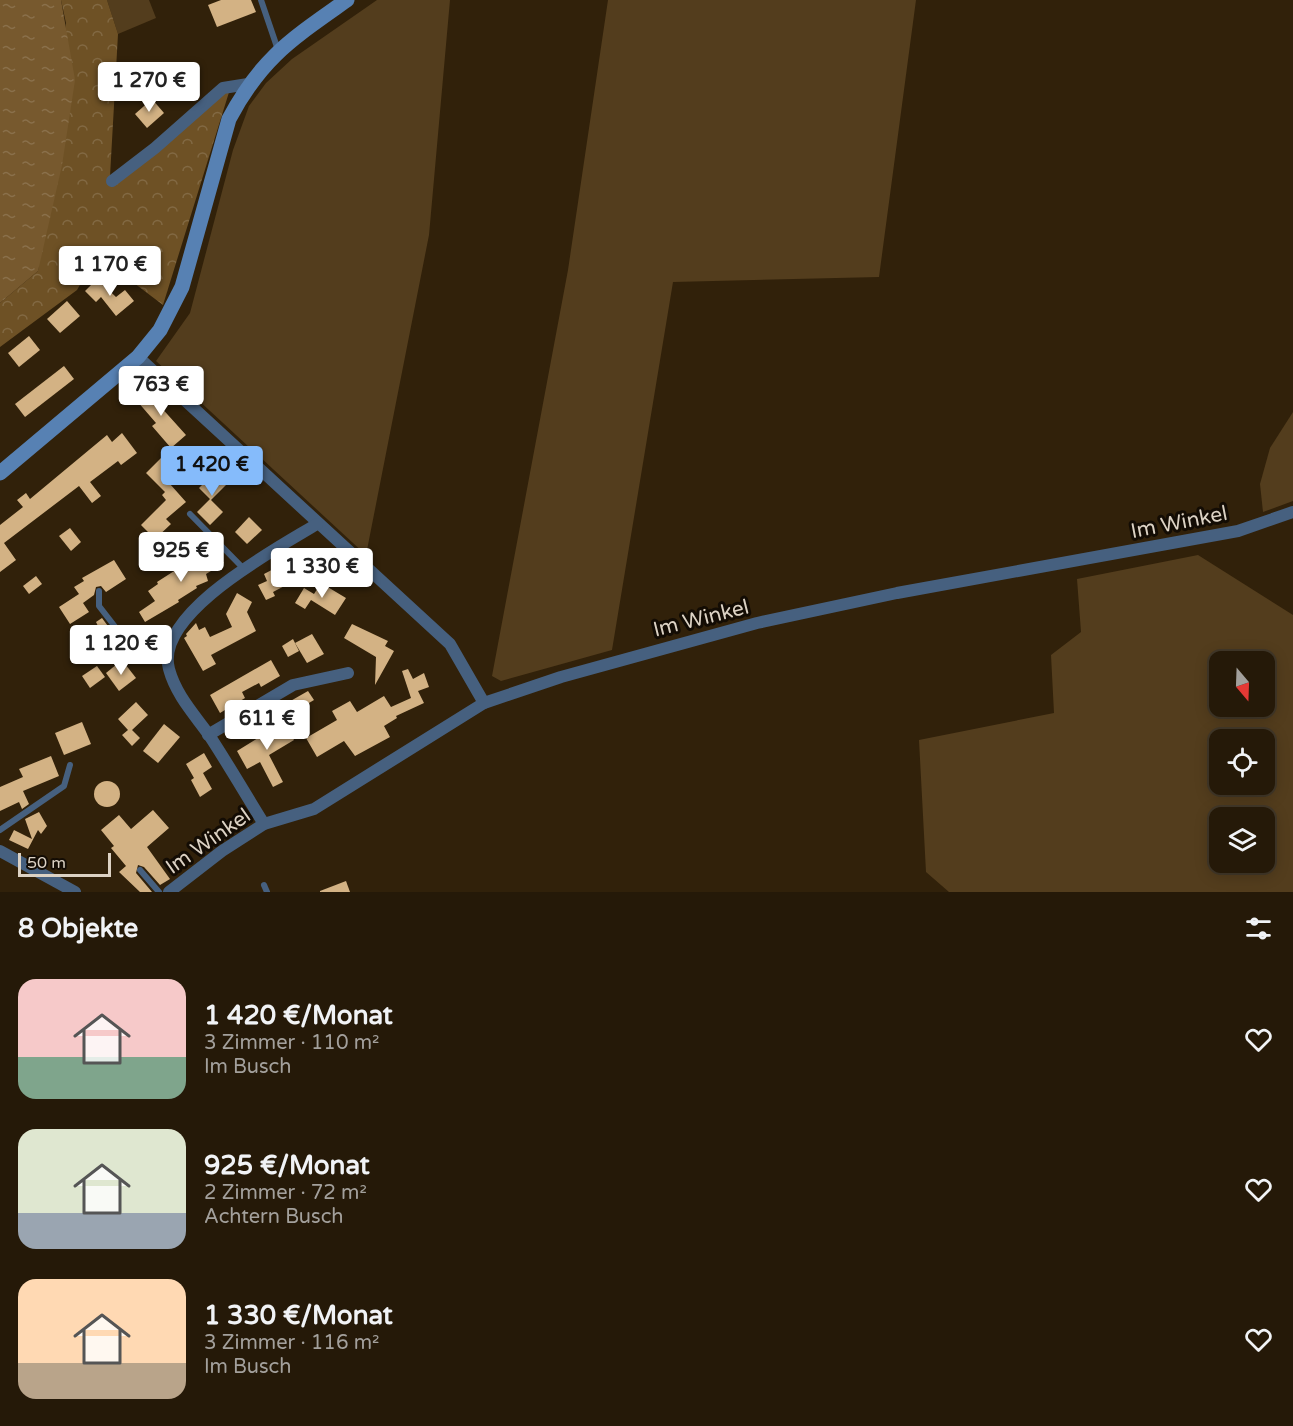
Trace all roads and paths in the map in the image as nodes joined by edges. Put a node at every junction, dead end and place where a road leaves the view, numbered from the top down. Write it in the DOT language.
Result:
graph roads {
  1 [pos="261,0"];
  2 [pos="347,0"];
  3 [pos="279,51"];
  4 [pos="248,84"];
  5 [pos="112,181"];
  6 [pos="138,357"];
  7 [pos="0,473"];
  8 [pos="1293,512"];
  9 [pos="190,514"];
  10 [pos="317,524"];
  11 [pos="244,569"];
  12 [pos="99,591"];
  13 [pos="173,634"];
  14 [pos="348,674"];
  15 [pos="484,703"];
  16 [pos="208,735"];
  17 [pos="70,765"];
  18 [pos="264,824"];
  19 [pos="0,830"];
  20 [pos="0,851"];
  21 [pos="140,870"];
  22 [pos="173,891"];
  23 [pos="75,892"];
  24 [pos="159,892"];
  1 -- 3 [label="lane"];
  2 -- 3 [label="street"];
  3 -- 4 [label="street"];
  4 -- 5 [label="street"];
  4 -- 6 [label="street"];
  6 -- 7 [label="street"];
  6 -- 10 [label="street"];
  8 -- 15 [label="street, Im Winkel"];
  9 -- 11 [label="lane"];
  10 -- 11 [label="street"];
  10 -- 15 [label="street"];
  11 -- 13 [label="street"];
  12 -- 13 [label="lane"];
  13 -- 16 [label="street"];
  14 -- 16 [label="street"];
  15 -- 18 [label="street, Im Winkel"];
  16 -- 18 [label="street"];
  17 -- 19 [label="lane"];
  18 -- 22 [label="street, Im Winkel"];
  20 -- 23 [label="street"];
  21 -- 24 [label="lane"];
}
